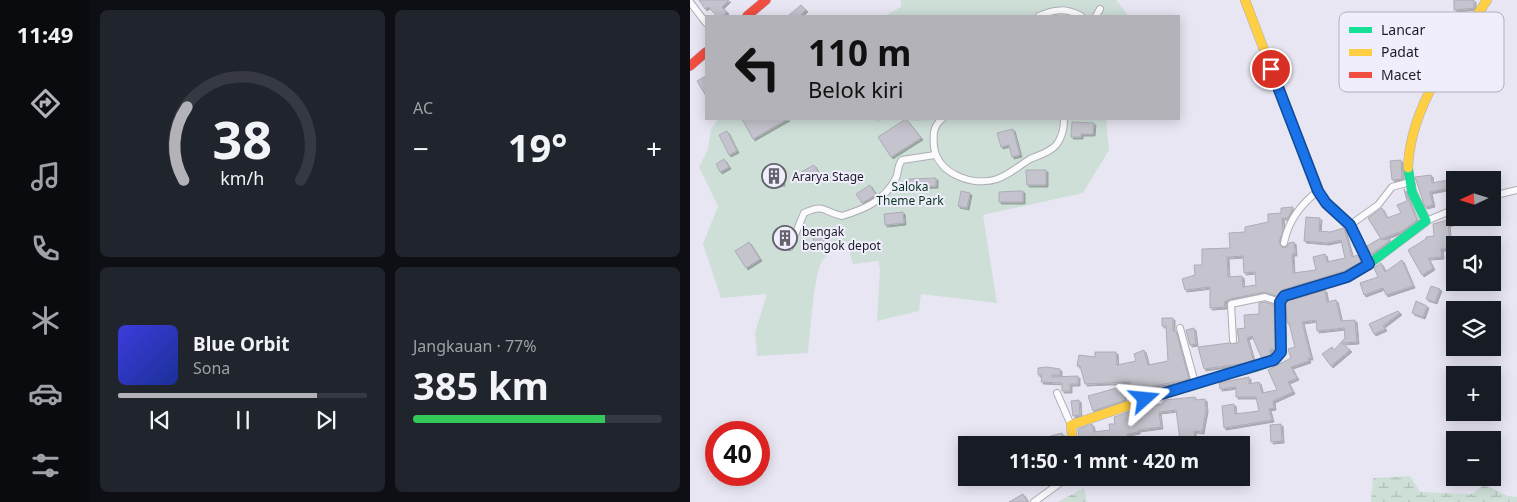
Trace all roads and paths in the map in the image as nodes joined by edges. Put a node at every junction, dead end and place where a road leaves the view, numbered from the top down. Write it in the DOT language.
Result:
graph roads {
  1 [pos="766,0"];
  2 [pos="1245,0"];
  3 [pos="1487,0"];
  4 [pos="690,2"];
  5 [pos="1100,9"];
  6 [pos="1479,12"];
  7 [pos="748,15"];
  8 [pos="1041,15"];
  9 [pos="1078,15"];
  10 [pos="1097,15"];
  11 [pos="705,22"];
  12 [pos="705,53"];
  13 [pos="690,66"];
  14 [pos="1431,92"];
  15 [pos="941,120"];
  16 [pos="1064,120"];
  17 [pos="935,155"];
  18 [pos="1410,182"];
  19 [pos="1517,190"];
  20 [pos="1318,191"];
  21 [pos="1501,194"];
  22 [pos="1446,213"];
  23 [pos="1426,221"];
  24 [pos="1350,225"];
  25 [pos="1284,243"];
  26 [pos="790,248"];
  27 [pos="1369,264"];
  28 [pos="1280,302"];
  29 [pos="1180,328"];
  30 [pos="1233,340"];
  31 [pos="1195,383"];
  32 [pos="1057,392"];
  33 [pos="1071,425"];
  34 [pos="1072,436"];
  35 [pos="1057,486"];
  36 [pos="1034,502"];
  1 -- 7 [label="main road"];
  2 -- 20 [label="main road"];
  3 -- 6 [label="main road"];
  4 -- 11 [label="street"];
  5 -- 10 [label="street"];
  8 -- 9 [label="street"];
  12 -- 13 [label="main road"];
  14 -- 18 [label="main road"];
  15 -- 17 [label="street"];
  16 -- 17 [label="street"];
  17 -- 26 [label="street"];
  18 -- 23 [label="main road"];
  18 -- 24 [label="street"];
  19 -- 21 [label="street"];
  20 -- 24 [label="main road"];
  20 -- 25 [label="street"];
  22 -- 23 [label="street"];
  23 -- 27 [label="main road"];
  24 -- 27 [label="main road"];
  27 -- 28 [label="main road"];
  28 -- 30 [label="street"];
  28 -- 31 [label="main road"];
  29 -- 31 [label="street"];
  31 -- 33 [label="main road"];
  32 -- 33 [label="street"];
  33 -- 34 [label="main road"];
  35 -- 36 [label="street"];
}
